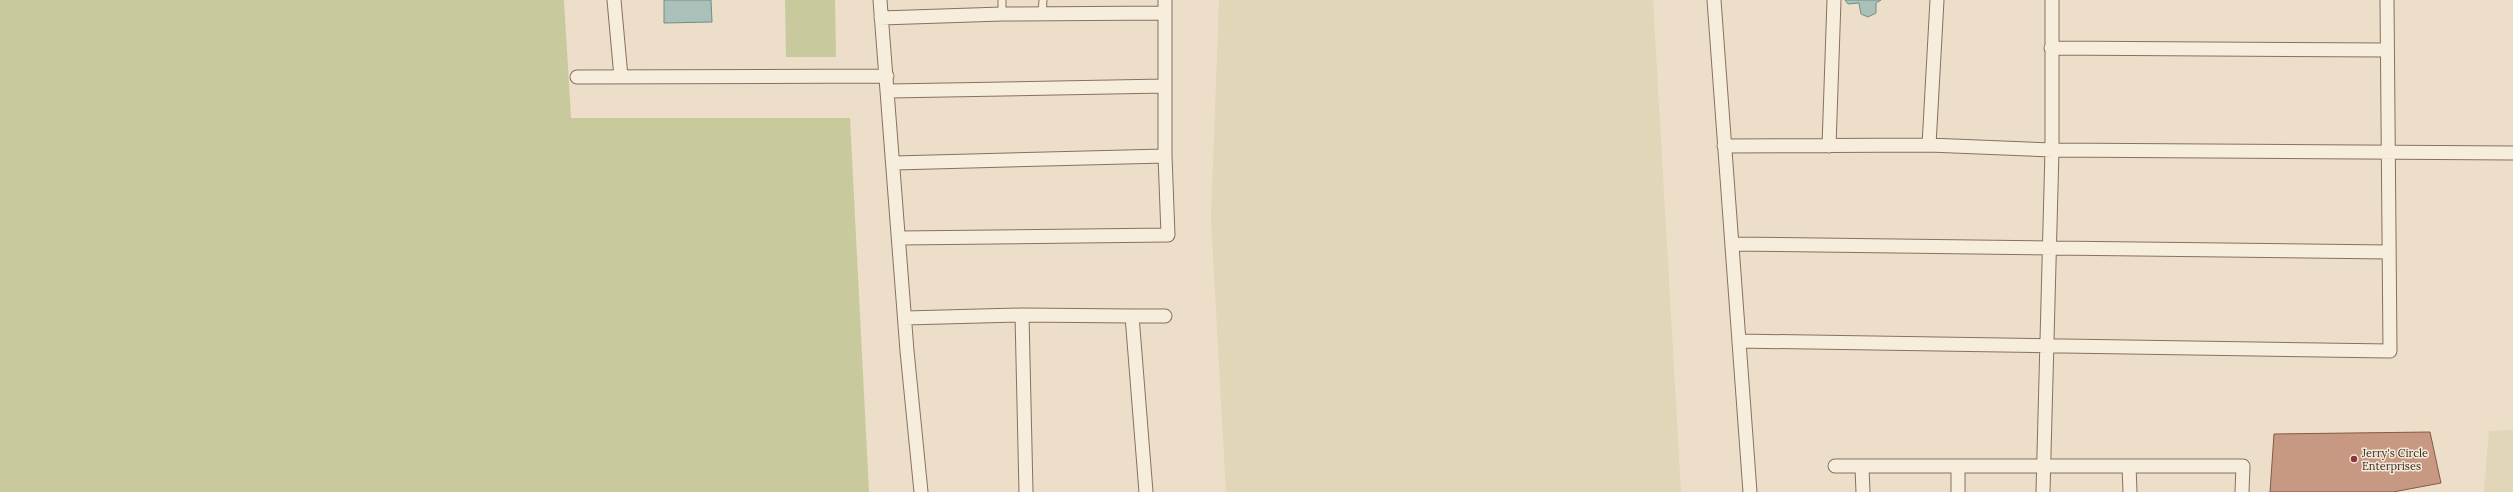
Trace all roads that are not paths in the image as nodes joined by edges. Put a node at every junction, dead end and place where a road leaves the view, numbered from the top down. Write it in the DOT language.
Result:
graph roads {
  1 [pos="614,0"];
  2 [pos="880,0"];
  3 [pos="1002,0"];
  4 [pos="1043,0"];
  5 [pos="1714,0"];
  6 [pos="1834,0"];
  7 [pos="1937,0"];
  8 [pos="2052,0"];
  9 [pos="2387,0"];
  10 [pos="1165,6"];
  11 [pos="1002,14"];
  12 [pos="1042,14"];
  13 [pos="881,18"];
  14 [pos="2051,48"];
  15 [pos="2386,50"];
  16 [pos="887,76"];
  17 [pos="577,77"];
  18 [pos="621,77"];
  19 [pos="1165,86"];
  20 [pos="889,91"];
  21 [pos="1929,145"];
  22 [pos="1724,146"];
  23 [pos="1829,146"];
  24 [pos="2052,150"];
  25 [pos="2388,153"];
  26 [pos="2513,153"];
  27 [pos="1165,156"];
  28 [pos="894,163"];
  29 [pos="900,238"];
  30 [pos="1732,244"];
  31 [pos="2049,249"];
  32 [pos="2388,252"];
  33 [pos="1022,315"];
  34 [pos="1132,316"];
  35 [pos="1165,316"];
  36 [pos="905,318"];
  37 [pos="1739,341"];
  38 [pos="2047,347"];
  39 [pos="1835,466"];
  40 [pos="1958,466"];
  41 [pos="2129,466"];
  42 [pos="2045,467"];
  43 [pos="1862,468"];
  44 [pos="921,492"];
  45 [pos="1026,492"];
  46 [pos="1146,492"];
  47 [pos="1750,492"];
  48 [pos="1863,492"];
  49 [pos="1958,492"];
  50 [pos="2043,492"];
  51 [pos="2130,492"];
  52 [pos="2242,492"];
  1 -- 18 [label="street"];
  2 -- 13 [label="street"];
  3 -- 11 [label="lane"];
  4 -- 12 [label="lane"];
  5 -- 22 [label="street"];
  6 -- 23 [label="street"];
  7 -- 21 [label="street"];
  8 -- 14 [label="street"];
  9 -- 15 [label="street"];
  10 -- 12 [label="street"];
  10 -- 19 [label="street"];
  11 -- 12 [label="street"];
  11 -- 13 [label="street"];
  13 -- 16 [label="street"];
  14 -- 15 [label="street"];
  14 -- 24 [label="street"];
  15 -- 25 [label="street"];
  16 -- 18 [label="street"];
  16 -- 20 [label="street"];
  17 -- 18 [label="street"];
  19 -- 20 [label="street"];
  19 -- 27 [label="street"];
  20 -- 28 [label="street"];
  21 -- 23 [label="street"];
  21 -- 24 [label="street"];
  22 -- 23 [label="street"];
  22 -- 30 [label="street"];
  24 -- 25 [label="street"];
  24 -- 31 [label="street"];
  25 -- 26 [label="street"];
  25 -- 32 [label="street"];
  27 -- 28 [label="street"];
  27 -- 29 [label="street"];
  28 -- 29 [label="street"];
  29 -- 36 [label="street"];
  30 -- 31 [label="street"];
  30 -- 37 [label="street"];
  31 -- 32 [label="street"];
  31 -- 38 [label="street"];
  32 -- 38 [label="street"];
  33 -- 34 [label="street"];
  33 -- 36 [label="street"];
  33 -- 45 [label="street"];
  34 -- 35 [label="street"];
  34 -- 46 [label="street"];
  36 -- 44 [label="street"];
  37 -- 38 [label="street"];
  37 -- 47 [label="street"];
  38 -- 42 [label="street"];
  39 -- 43 [label="street"];
  40 -- 42 [label="street"];
  40 -- 43 [label="street"];
  40 -- 49 [label="street"];
  41 -- 42 [label="street"];
  41 -- 51 [label="street"];
  41 -- 52 [label="street"];
  42 -- 50 [label="street"];
  43 -- 48 [label="street"];
}
